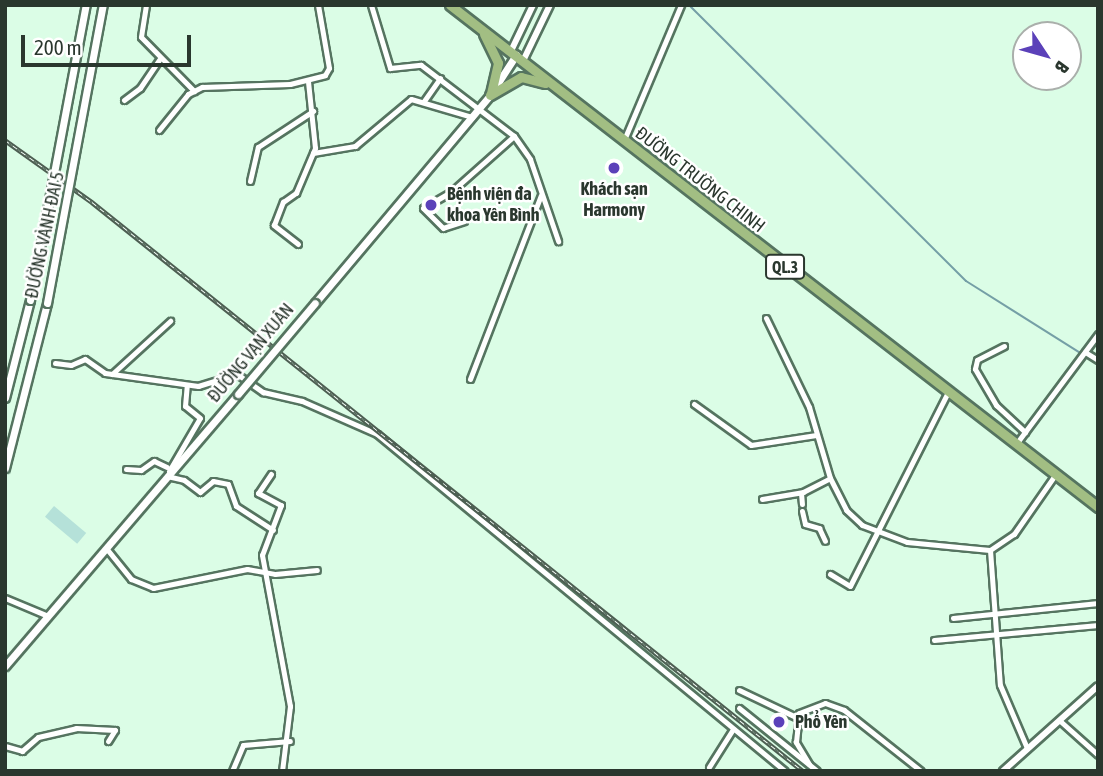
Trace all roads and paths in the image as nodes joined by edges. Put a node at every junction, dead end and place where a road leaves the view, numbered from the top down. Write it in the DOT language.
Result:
graph roads {
  1 [pos="86,5"];
  2 [pos="103,5"];
  3 [pos="146,5"];
  4 [pos="318,5"];
  5 [pos="371,5"];
  6 [pos="450,5"];
  7 [pos="533,5"];
  8 [pos="550,5"];
  9 [pos="681,5"];
  10 [pos="479,27"];
  11 [pos="516,56"];
  12 [pos="159,60"];
  13 [pos="440,78"];
  14 [pos="307,81"];
  15 [pos="194,91"];
  16 [pos="563,93"];
  17 [pos="491,95"];
  18 [pos="124,100"];
  19 [pos="424,101"];
  20 [pos="480,108"];
  21 [pos="313,111"];
  22 [pos="472,117"];
  23 [pos="159,130"];
  24 [pos="513,136"];
  25 [pos="624,140"];
  26 [pos="313,153"];
  27 [pos="250,181"];
  28 [pos="541,195"];
  29 [pos="464,221"];
  30 [pos="558,241"];
  31 [pos="298,244"];
  32 [pos="766,318"];
  33 [pos="170,321"];
  34 [pos="1098,334"];
  35 [pos="1004,346"];
  36 [pos="1085,352"];
  37 [pos="1098,360"];
  38 [pos="55,363"];
  39 [pos="112,374"];
  40 [pos="470,379"];
  41 [pos="187,385"];
  42 [pos="947,394"];
  43 [pos="5,398"];
  44 [pos="694,404"];
  45 [pos="1025,432"];
  46 [pos="816,435"];
  47 [pos="1014,447"];
  48 [pos="5,468"];
  49 [pos="126,469"];
  50 [pos="167,472"];
  51 [pos="271,474"];
  52 [pos="1055,475"];
  53 [pos="830,478"];
  54 [pos="801,493"];
  55 [pos="762,499"];
  56 [pos="802,504"];
  57 [pos="1098,507"];
  58 [pos="802,511"];
  59 [pos="273,530"];
  60 [pos="877,531"];
  61 [pos="825,541"];
  62 [pos="106,548"];
  63 [pos="990,550"];
  64 [pos="317,570"];
  65 [pos="264,572"];
  66 [pos="830,575"];
  67 [pos="5,598"];
  68 [pos="1098,603"];
  69 [pos="996,613"];
  70 [pos="48,616"];
  71 [pos="953,618"];
  72 [pos="1098,625"];
  73 [pos="997,633"];
  74 [pos="934,640"];
  75 [pos="5,666"];
  76 [pos="1098,686"];
  77 [pos="739,690"];
  78 [pos="739,708"];
  79 [pos="798,718"];
  80 [pos="1059,720"];
  81 [pos="733,729"];
  82 [pos="108,741"];
  83 [pos="290,741"];
  84 [pos="5,746"];
  85 [pos="1027,748"];
  86 [pos="1098,755"];
  87 [pos="809,764"];
  88 [pos="709,767"];
  89 [pos="232,771"];
  90 [pos="282,771"];
  91 [pos="785,771"];
  92 [pos="817,771"];
  93 [pos="921,771"];
  94 [pos="1003,771"];
  1 -- 43 [label="main road, ĐƯỜNG VÀNH ĐAI 5, bridge"];
  2 -- 48 [label="main road, ĐƯỜNG VÀNH ĐAI 5, bridge"];
  3 -- 12 [label="street"];
  4 -- 14 [label="street"];
  5 -- 13 [label="street"];
  6 -- 10 [label="highway, ĐƯỜNG TRƯỜNG CHINH / QL.3"];
  7 -- 11 [label="street, ĐƯỜNG VẠN XUÂN"];
  8 -- 11 [label="street, ĐƯỜNG VẠN XUÂN"];
  9 -- 25 [label="street"];
  10 -- 11 [label="highway, ĐƯỜNG TRƯỜNG CHINH / QL.3"];
  10 -- 17 [label="highway"];
  11 -- 16 [label="highway, ĐƯỜNG TRƯỜNG CHINH / QL.3"];
  11 -- 17 [label="main road, ĐƯỜNG VẠN XUÂN"];
  12 -- 15 [label="street"];
  12 -- 18 [label="street"];
  13 -- 19 [label="street"];
  13 -- 20 [label="street"];
  14 -- 15 [label="street"];
  14 -- 21 [label="street"];
  15 -- 23 [label="street"];
  16 -- 17 [label="highway"];
  16 -- 25 [label="highway, ĐƯỜNG TRƯỜNG CHINH / QL.3"];
  17 -- 20 [label="main road, ĐƯỜNG VẠN XUÂN"];
  19 -- 22 [label="street"];
  19 -- 26 [label="street"];
  20 -- 22 [label="main road, ĐƯỜNG VẠN XUÂN"];
  20 -- 24 [label="street"];
  21 -- 26 [label="street"];
  21 -- 27 [label="street"];
  22 -- 50 [label="main road, ĐƯỜNG VẠN XUÂN, bridge"];
  24 -- 28 [label="street"];
  24 -- 29 [label="street"];
  25 -- 42 [label="highway, ĐƯỜNG TRƯỜNG CHINH / QL.3"];
  26 -- 31 [label="street"];
  28 -- 30 [label="street"];
  28 -- 40 [label="street"];
  32 -- 46 [label="street"];
  33 -- 39 [label="street"];
  34 -- 36 [label="street"];
  35 -- 45 [label="street"];
  36 -- 37 [label="street"];
  36 -- 45 [label="street"];
  38 -- 39 [label="street"];
  39 -- 41 [label="street"];
  41 -- 50 [label="street"];
  41 -- 81 [label="street"];
  42 -- 47 [label="highway, ĐƯỜNG TRƯỜNG CHINH / QL.3"];
  42 -- 60 [label="street"];
  44 -- 46 [label="street"];
  45 -- 47 [label="street"];
  46 -- 53 [label="street"];
  47 -- 52 [label="highway, ĐƯỜNG TRƯỜNG CHINH / QL.3"];
  49 -- 50 [label="street"];
  50 -- 59 [label="street"];
  50 -- 62 [label="main road, ĐƯỜNG VẠN XUÂN"];
  51 -- 59 [label="street"];
  52 -- 57 [label="highway, ĐƯỜNG TRƯỜNG CHINH / QL.3"];
  52 -- 63 [label="street"];
  53 -- 54 [label="street"];
  53 -- 60 [label="street"];
  54 -- 55 [label="street"];
  54 -- 56 [label="street"];
  58 -- 61 [label="street"];
  59 -- 65 [label="street"];
  60 -- 63 [label="street"];
  60 -- 66 [label="street"];
  62 -- 65 [label="street"];
  62 -- 70 [label="main road, ĐƯỜNG VẠN XUÂN"];
  63 -- 69 [label="street"];
  64 -- 65 [label="street"];
  65 -- 83 [label="street"];
  67 -- 70 [label="street"];
  68 -- 69 [label="street"];
  69 -- 71 [label="street"];
  69 -- 73 [label="street"];
  70 -- 75 [label="main road, ĐƯỜNG VẠN XUÂN"];
  72 -- 73 [label="street"];
  73 -- 74 [label="street"];
  73 -- 85 [label="street"];
  76 -- 80 [label="street"];
  77 -- 79 [label="street"];
  78 -- 87 [label="street"];
  79 -- 87 [label="street"];
  79 -- 93 [label="street"];
  80 -- 85 [label="street"];
  80 -- 86 [label="street"];
  81 -- 88 [label="street"];
  81 -- 91 [label="street"];
  82 -- 84 [label="street"];
  83 -- 89 [label="street"];
  83 -- 90 [label="street"];
  85 -- 94 [label="street"];
  87 -- 92 [label="street"];
}
